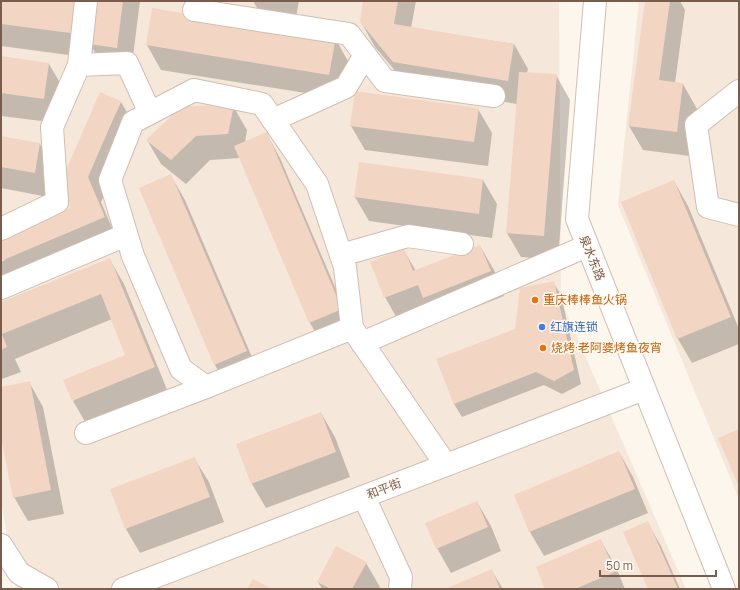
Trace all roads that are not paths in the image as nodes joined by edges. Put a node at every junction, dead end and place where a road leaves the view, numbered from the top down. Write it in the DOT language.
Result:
graph roads {
  1 [pos="86,1"];
  2 [pos="595,1"];
  3 [pos="194,10"];
  4 [pos="365,55"];
  5 [pos="79,65"];
  6 [pos="739,91"];
  7 [pos="494,96"];
  8 [pos="150,113"];
  9 [pos="273,120"];
  10 [pos="739,215"];
  11 [pos="1,229"];
  12 [pos="126,235"];
  13 [pos="462,244"];
  14 [pos="587,246"];
  15 [pos="342,255"];
  16 [pos="1,288"];
  17 [pos="357,335"];
  18 [pos="206,387"];
  19 [pos="644,389"];
  20 [pos="86,433"];
  21 [pos="446,465"];
  22 [pos="364,497"];
  23 [pos="1,545"];
  24 [pos="48,589"];
  25 [pos="123,589"];
  26 [pos="400,589"];
  27 [pos="724,589"];
  1 -- 5 [label="street"];
  2 -- 14 [label="street, 泉水东路"];
  3 -- 4 [label="street"];
  4 -- 7 [label="street"];
  4 -- 9 [label="street"];
  5 -- 8 [label="street"];
  5 -- 11 [label="street"];
  6 -- 10 [label="street"];
  8 -- 9 [label="street"];
  8 -- 12 [label="street"];
  9 -- 15 [label="street"];
  12 -- 16 [label="street"];
  12 -- 18 [label="street"];
  13 -- 15 [label="street"];
  14 -- 17 [label="street"];
  14 -- 19 [label="street, 泉水东路"];
  15 -- 17 [label="street"];
  17 -- 18 [label="street"];
  17 -- 21 [label="street"];
  18 -- 20 [label="street"];
  19 -- 21 [label="street, 和平街"];
  19 -- 27 [label="street, 泉水东路"];
  21 -- 22 [label="street, 和平街"];
  22 -- 25 [label="street, 和平街"];
  22 -- 26 [label="street"];
  23 -- 24 [label="street"];
}
